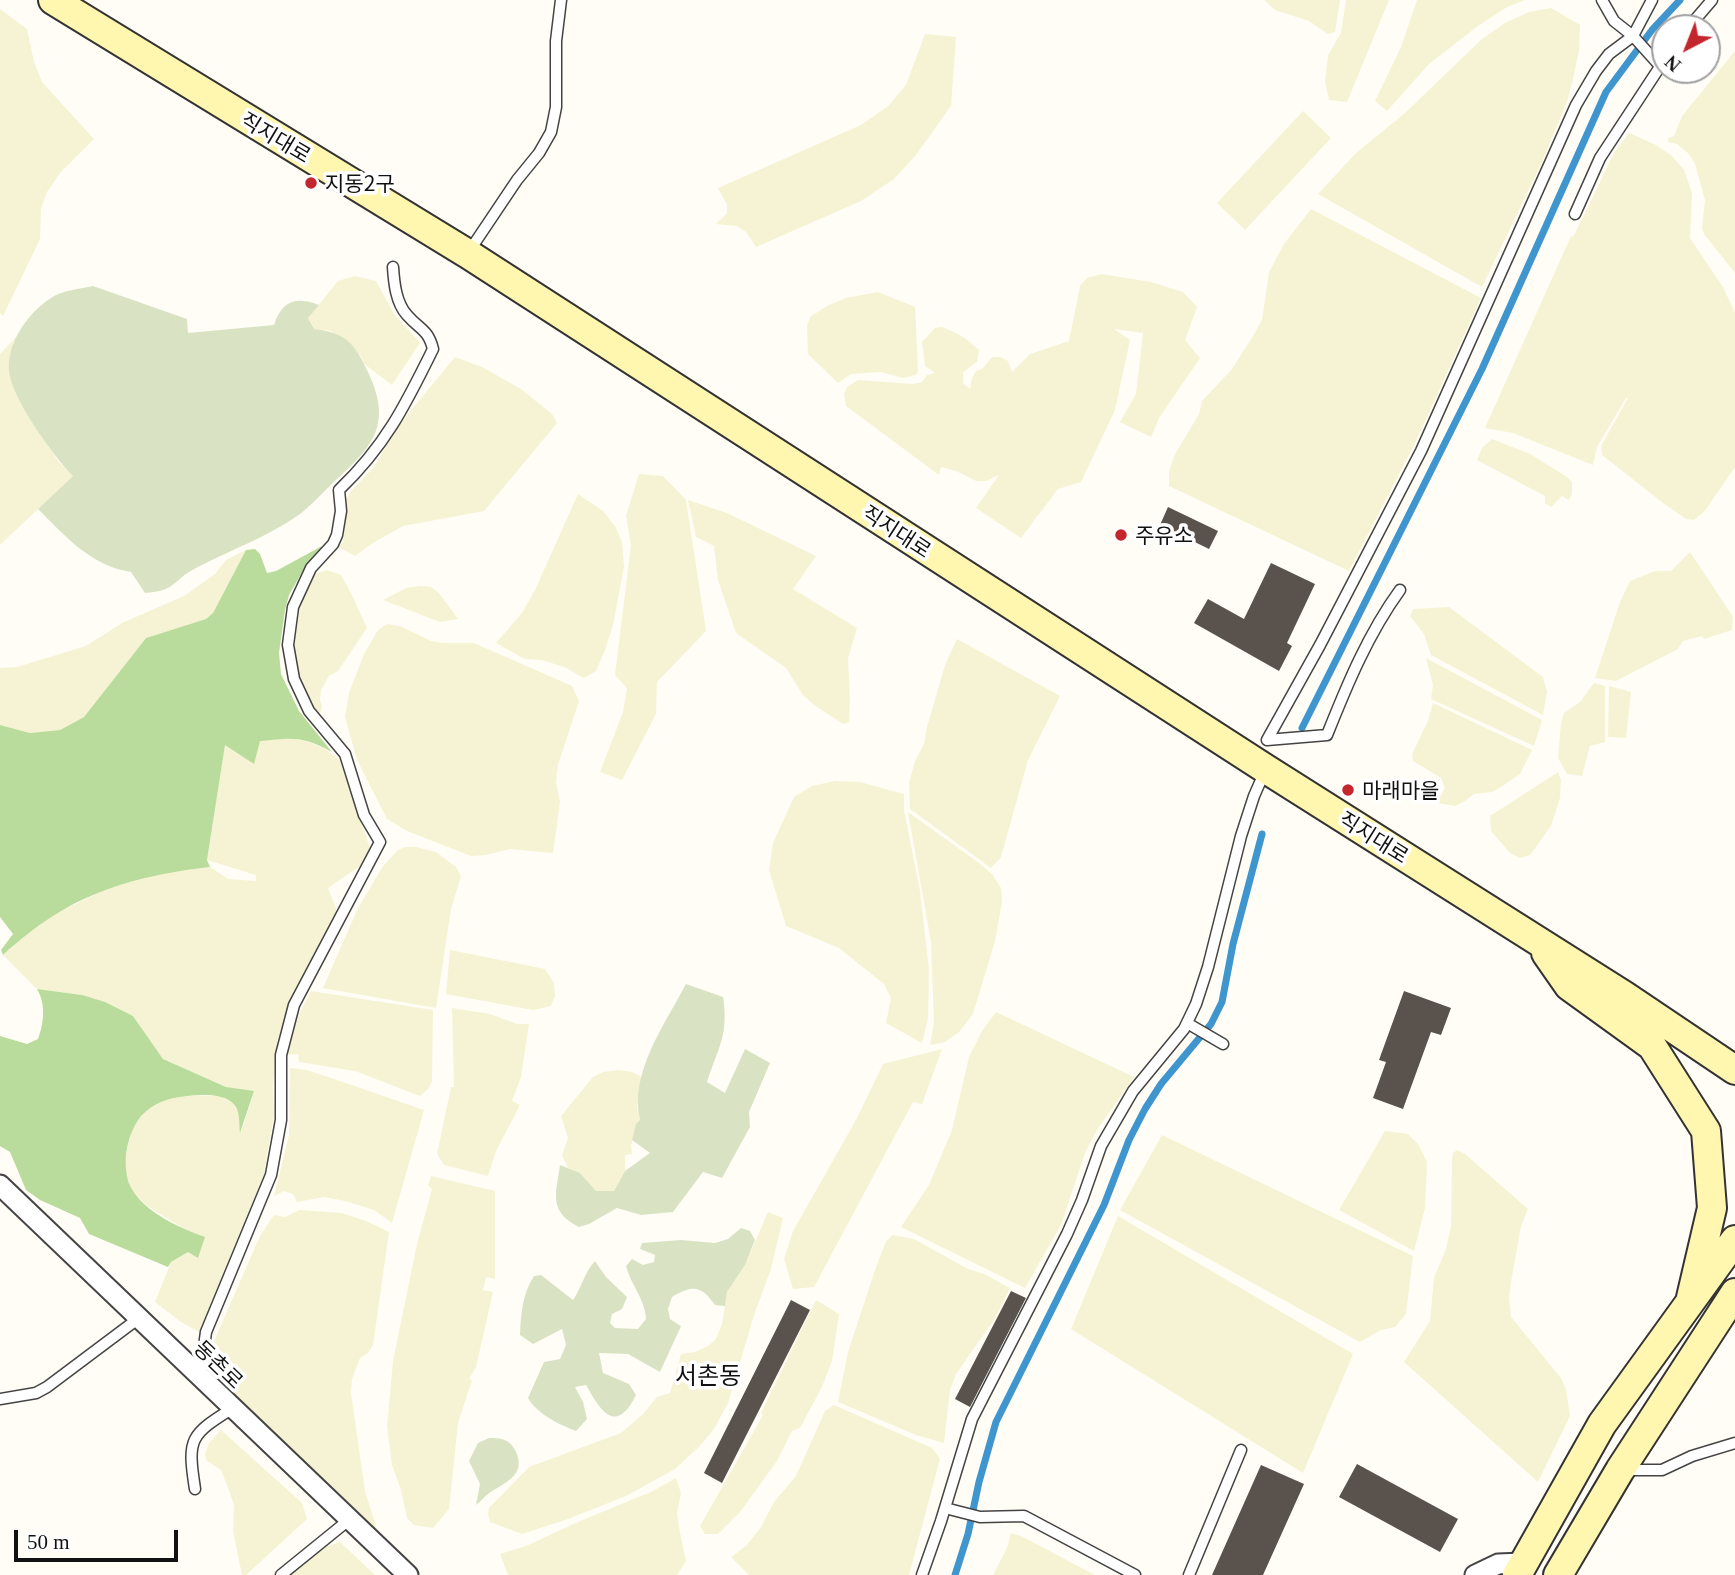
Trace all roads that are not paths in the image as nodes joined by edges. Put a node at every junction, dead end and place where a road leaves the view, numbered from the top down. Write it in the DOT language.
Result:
graph roads {
  1 [pos="54,0"];
  2 [pos="561,0"];
  3 [pos="1602,0"];
  4 [pos="1652,0"];
  5 [pos="1712,0"];
  6 [pos="1700,14"];
  7 [pos="1633,36"];
  8 [pos="1651,52"];
  9 [pos="1651,79"];
  10 [pos="1574,215"];
  11 [pos="468,254"];
  12 [pos="393,267"];
  13 [pos="1400,590"];
  14 [pos="1266,769"];
  15 [pos="1536,940"];
  16 [pos="1187,1023"];
  17 [pos="1223,1044"];
  18 [pos="1733,1067"];
  19 [pos="0,1185"];
  20 [pos="1735,1240"];
  21 [pos="1735,1293"];
  22 [pos="1690,1302"];
  23 [pos="139,1318"];
  24 [pos="1735,1321"];
  25 [pos="1680,1376"];
  26 [pos="200,1377"];
  27 [pos="0,1399"];
  28 [pos="233,1408"];
  29 [pos="1735,1443"];
  30 [pos="1241,1450"];
  31 [pos="1620,1470"];
  32 [pos="195,1489"];
  33 [pos="945,1507"];
  34 [pos="350,1518"];
  35 [pos="1520,1569"];
  36 [pos="281,1575"];
  37 [pos="408,1575"];
  38 [pos="922,1575"];
  39 [pos="1135,1575"];
  40 [pos="1189,1575"];
  41 [pos="1475,1575"];
  42 [pos="1559,1575"];
  1 -- 11 [label="main road, 직지대로"];
  2 -- 11 [label="lane"];
  3 -- 7 [label="lane"];
  4 -- 7 [label="lane"];
  5 -- 6 [label="lane"];
  7 -- 8 [label="lane"];
  7 -- 13 [label="lane"];
  9 -- 10 [label="lane"];
  11 -- 14 [label="main road, 직지대로"];
  12 -- 26 [label="lane"];
  14 -- 15 [label="main road, 직지대로"];
  14 -- 16 [label="lane"];
  15 -- 18 [label="main road, 직지대로"];
  15 -- 22 [label="main road"];
  16 -- 17 [label="lane"];
  16 -- 33 [label="lane"];
  19 -- 23 [label="street, 동촌로"];
  20 -- 22 [label="main road"];
  21 -- 25 [label="main road"];
  22 -- 35 [label="main road"];
  23 -- 26 [label="street, 동촌로"];
  23 -- 27 [label="lane"];
  24 -- 25 [label="main road"];
  25 -- 31 [label="main road"];
  26 -- 28 [label="street, 동촌로"];
  28 -- 32 [label="lane"];
  28 -- 34 [label="street, 동촌로"];
  29 -- 31 [label="lane"];
  30 -- 40 [label="lane"];
  31 -- 42 [label="main road"];
  33 -- 38 [label="lane"];
  33 -- 39 [label="lane"];
  34 -- 36 [label="lane"];
  34 -- 37 [label="street, 동촌로"];
  35 -- 41 [label="street"];
}
